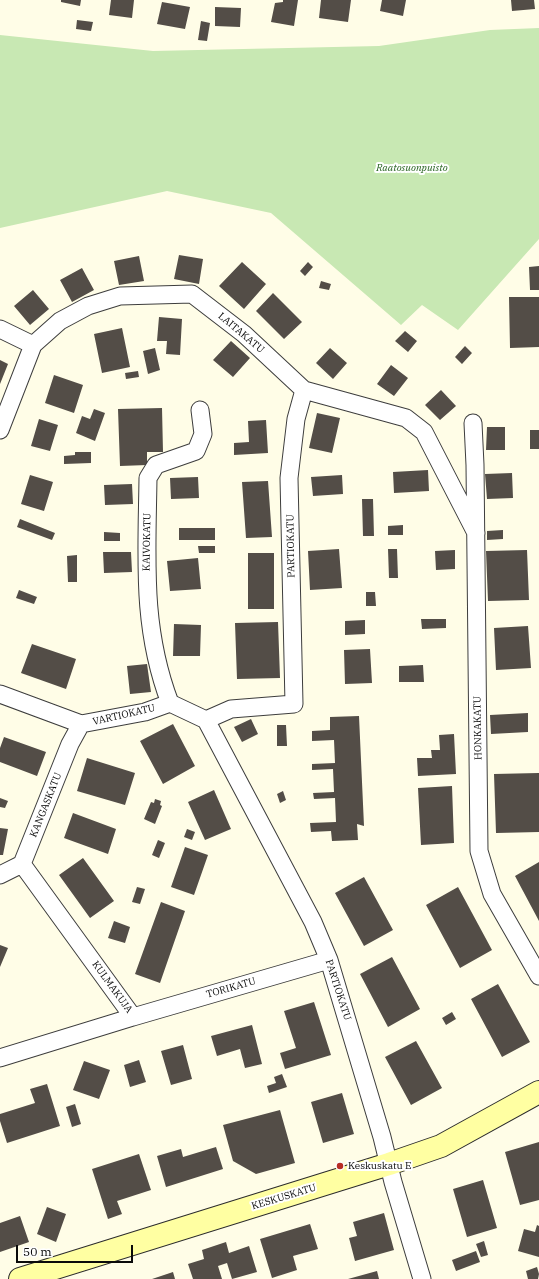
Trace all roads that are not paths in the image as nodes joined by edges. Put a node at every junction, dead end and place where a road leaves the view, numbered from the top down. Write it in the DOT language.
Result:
graph roads {
  1 [pos="0,329"];
  2 [pos="33,345"];
  3 [pos="304,390"];
  4 [pos="200,410"];
  5 [pos="472,423"];
  6 [pos="0,430"];
  7 [pos="476,533"];
  8 [pos="0,694"];
  9 [pos="170,703"];
  10 [pos="206,720"];
  11 [pos="81,724"];
  12 [pos="22,864"];
  13 [pos="0,875"];
  14 [pos="329,960"];
  15 [pos="539,976"];
  16 [pos="133,1016"];
  17 [pos="0,1058"];
  18 [pos="539,1092"];
  19 [pos="389,1164"];
  20 [pos="20,1279"];
  21 [pos="422,1279"];
  1 -- 2 [label="street"];
  2 -- 3 [label="street, LAITAKATU"];
  2 -- 6 [label="street, LAITAKATU"];
  3 -- 7 [label="street, LAITAKATU"];
  3 -- 10 [label="street, PARTIOKATU"];
  4 -- 9 [label="street, KAIVOKATU"];
  5 -- 7 [label="street, HONKAKATU"];
  7 -- 15 [label="street, HONKAKATU"];
  8 -- 11 [label="street, VARTIOKATU"];
  9 -- 10 [label="street"];
  9 -- 11 [label="street, VARTIOKATU"];
  10 -- 14 [label="street, PARTIOKATU"];
  11 -- 12 [label="street, KANGASKATU"];
  12 -- 13 [label="street"];
  12 -- 16 [label="street, KULMAKUJA"];
  14 -- 16 [label="street, TORIKATU"];
  14 -- 19 [label="street, PARTIOKATU"];
  16 -- 17 [label="street, KULMAKUJA"];
  18 -- 19 [label="street, KESKUSKATU"];
  19 -- 20 [label="street, KESKUSKATU"];
  19 -- 21 [label="street, PARTIOKATU"];
}
